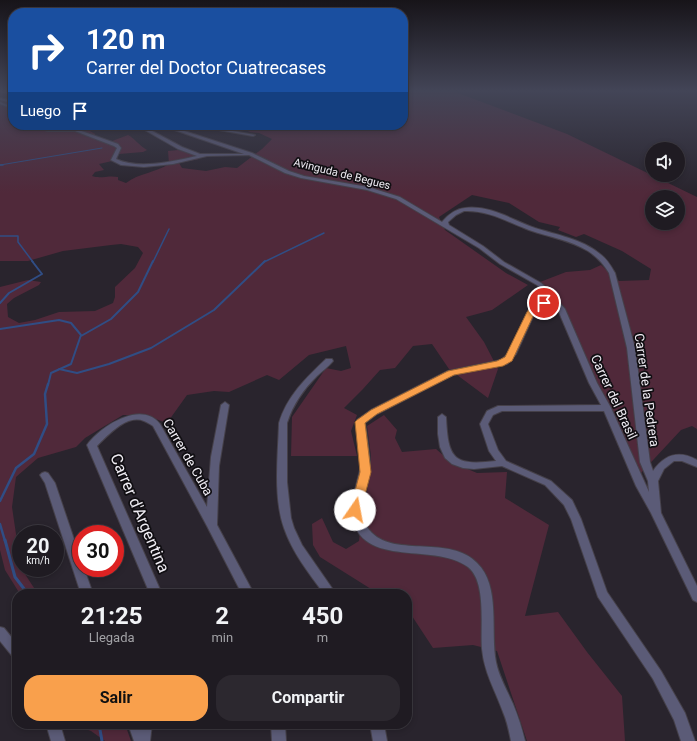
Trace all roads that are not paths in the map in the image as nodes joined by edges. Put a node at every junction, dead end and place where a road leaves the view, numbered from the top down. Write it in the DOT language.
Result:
graph roads {
  1 [pos="75,130"];
  2 [pos="87,130"];
  3 [pos="147,130"];
  4 [pos="176,130"];
  5 [pos="222,130"];
  6 [pos="253,135"];
  7 [pos="98,139"];
  8 [pos="207,155"];
  9 [pos="254,155"];
  10 [pos="446,227"];
  11 [pos="552,301"];
  12 [pos="329,361"];
  13 [pos="225,405"];
  14 [pos="607,408"];
  15 [pos="442,417"];
  16 [pos="92,445"];
  17 [pos="503,463"];
  18 [pos="697,464"];
  19 [pos="45,474"];
  20 [pos="653,481"];
  21 [pos="656,512"];
  22 [pos="212,526"];
  23 [pos="85,589"];
  24 [pos="154,589"];
  25 [pos="245,589"];
  26 [pos="327,589"];
  27 [pos="697,597"];
  28 [pos="0,632"];
  29 [pos="12,647"];
  30 [pos="54,729"];
  31 [pos="137,729"];
  32 [pos="144,729"];
  33 [pos="278,729"];
  34 [pos="378,729"];
  35 [pos="58,741"];
  36 [pos="142,741"];
  37 [pos="279,741"];
  38 [pos="380,741"];
  39 [pos="518,741"];
  40 [pos="688,741"];
  1 -- 7 [label="street"];
  2 -- 7 [label="street"];
  3 -- 8 [label="street"];
  4 -- 9 [label="street, Avinguda de Begues"];
  5 -- 6 [label="street"];
  7 -- 8 [label="street"];
  8 -- 9 [label="street"];
  9 -- 10 [label="street, Avinguda de Begues"];
  10 -- 11 [label="street, Carrer del Brasil"];
  10 -- 20 [label="street, Carrer de la Pedrera"];
  11 -- 14 [label="street, Carrer del Brasil"];
  11 -- 39 [label="street"];
  12 -- 26 [label="street"];
  13 -- 22 [label="street"];
  14 -- 17 [label="street"];
  14 -- 21 [label="street, Carrer del Brasil"];
  15 -- 17 [label="street"];
  16 -- 22 [label="street, Carrer de Cuba"];
  16 -- 24 [label="street, Carrer d'Argentina"];
  17 -- 40 [label="street"];
  18 -- 20 [label="street"];
  19 -- 23 [label="street"];
  20 -- 21 [label="street, Carrer de la Pedrera"];
  21 -- 27 [label="street, Carrer del Brasil"];
  22 -- 25 [label="street"];
  28 -- 29 [label="street"];
  30 -- 35 [label="street"];
  31 -- 36 [label="street"];
  32 -- 36 [label="street"];
  33 -- 37 [label="street"];
  34 -- 38 [label="street"];
}
